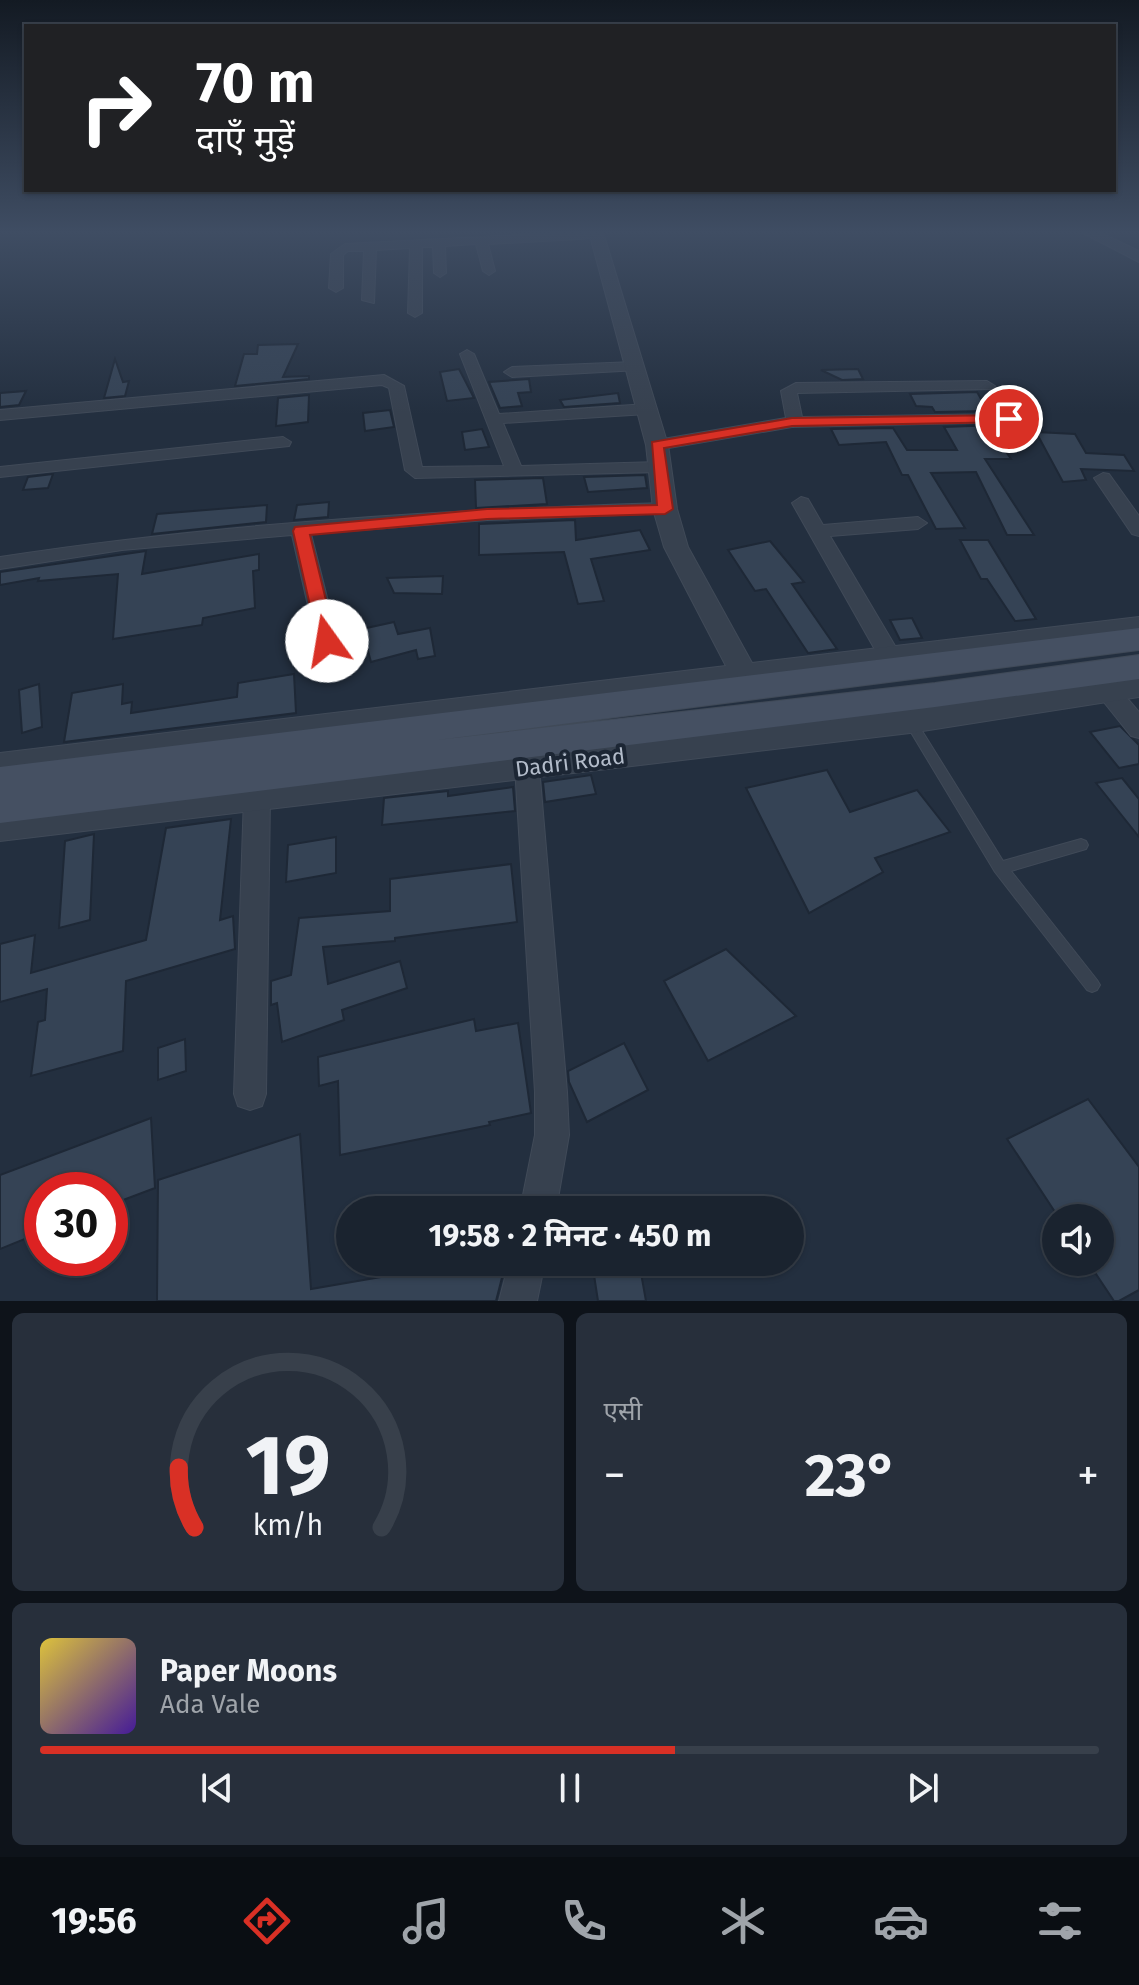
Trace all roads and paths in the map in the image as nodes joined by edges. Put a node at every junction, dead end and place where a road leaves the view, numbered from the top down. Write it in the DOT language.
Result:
graph roads {
  1 [pos="369,293"];
  2 [pos="415,293"];
  3 [pos="616,293"];
  4 [pos="369,300"];
  5 [pos="415,313"];
  6 [pos="467,354"];
  7 [pos="634,367"];
  8 [pos="512,372"];
  9 [pos="987,386"];
  10 [pos="647,409"];
  11 [pos="0,415"];
  12 [pos="492,419"];
  13 [pos="1009,419"];
  14 [pos="792,422"];
  15 [pos="283,442"];
  16 [pos="658,456"];
  17 [pos="0,472"];
  18 [pos="515,472"];
  19 [pos="1103,478"];
  20 [pos="801,503"];
  21 [pos="665,509"];
  22 [pos="918,523"];
  23 [pos="1139,530"];
  24 [pos="301,531"];
  25 [pos="816,532"];
  26 [pos="0,563"];
  27 [pos="1139,626"];
  28 [pos="1139,639"];
  29 [pos="327,641"];
  30 [pos="890,656"];
  31 [pos="1139,667"];
  32 [pos="744,674"];
  33 [pos="1139,686"];
  34 [pos="1107,690"];
  35 [pos="910,721"];
  36 [pos="1139,729"];
  37 [pos="0,766"];
  38 [pos="527,767"];
  39 [pos="0,782"];
  40 [pos="257,796"];
  41 [pos="0,807"];
  42 [pos="0,827"];
  43 [pos="1081,845"];
  44 [pos="1000,868"];
  45 [pos="1092,985"];
  46 [pos="250,1094"];
  47 [pos="541,1196"];
  48 [pos="524,1276"];
  49 [pos="518,1301"];
  1 -- 4 [label="street"];
  2 -- 5 [label="street"];
  3 -- 7 [label="street"];
  6 -- 12 [label="street"];
  7 -- 8 [label="street"];
  7 -- 10 [label="street"];
  9 -- 14 [label="street"];
  10 -- 12 [label="street"];
  10 -- 16 [label="street"];
  11 -- 18 [label="street"];
  12 -- 18 [label="street"];
  13 -- 14 [label="street"];
  14 -- 16 [label="street"];
  15 -- 17 [label="street"];
  16 -- 18 [label="street"];
  16 -- 21 [label="street"];
  19 -- 23 [label="street"];
  20 -- 25 [label="street"];
  21 -- 24 [label="street"];
  21 -- 32 [label="street"];
  22 -- 25 [label="street"];
  24 -- 26 [label="street"];
  24 -- 29 [label="street"];
  25 -- 30 [label="street"];
  27 -- 30 [label="street"];
  28 -- 39 [label="main road"];
  30 -- 32 [label="street"];
  31 -- 41 [label="main road"];
  32 -- 37 [label="street"];
  33 -- 34 [label="street, Dadri Road"];
  34 -- 35 [label="street, Dadri Road"];
  34 -- 36 [label="street"];
  35 -- 38 [label="street, Dadri Road"];
  35 -- 44 [label="lane"];
  38 -- 40 [label="street, Dadri Road"];
  38 -- 47 [label="street"];
  40 -- 42 [label="street, Dadri Road"];
  40 -- 46 [label="street"];
  43 -- 44 [label="lane"];
  44 -- 45 [label="lane"];
  48 -- 49 [label="street"];
}
